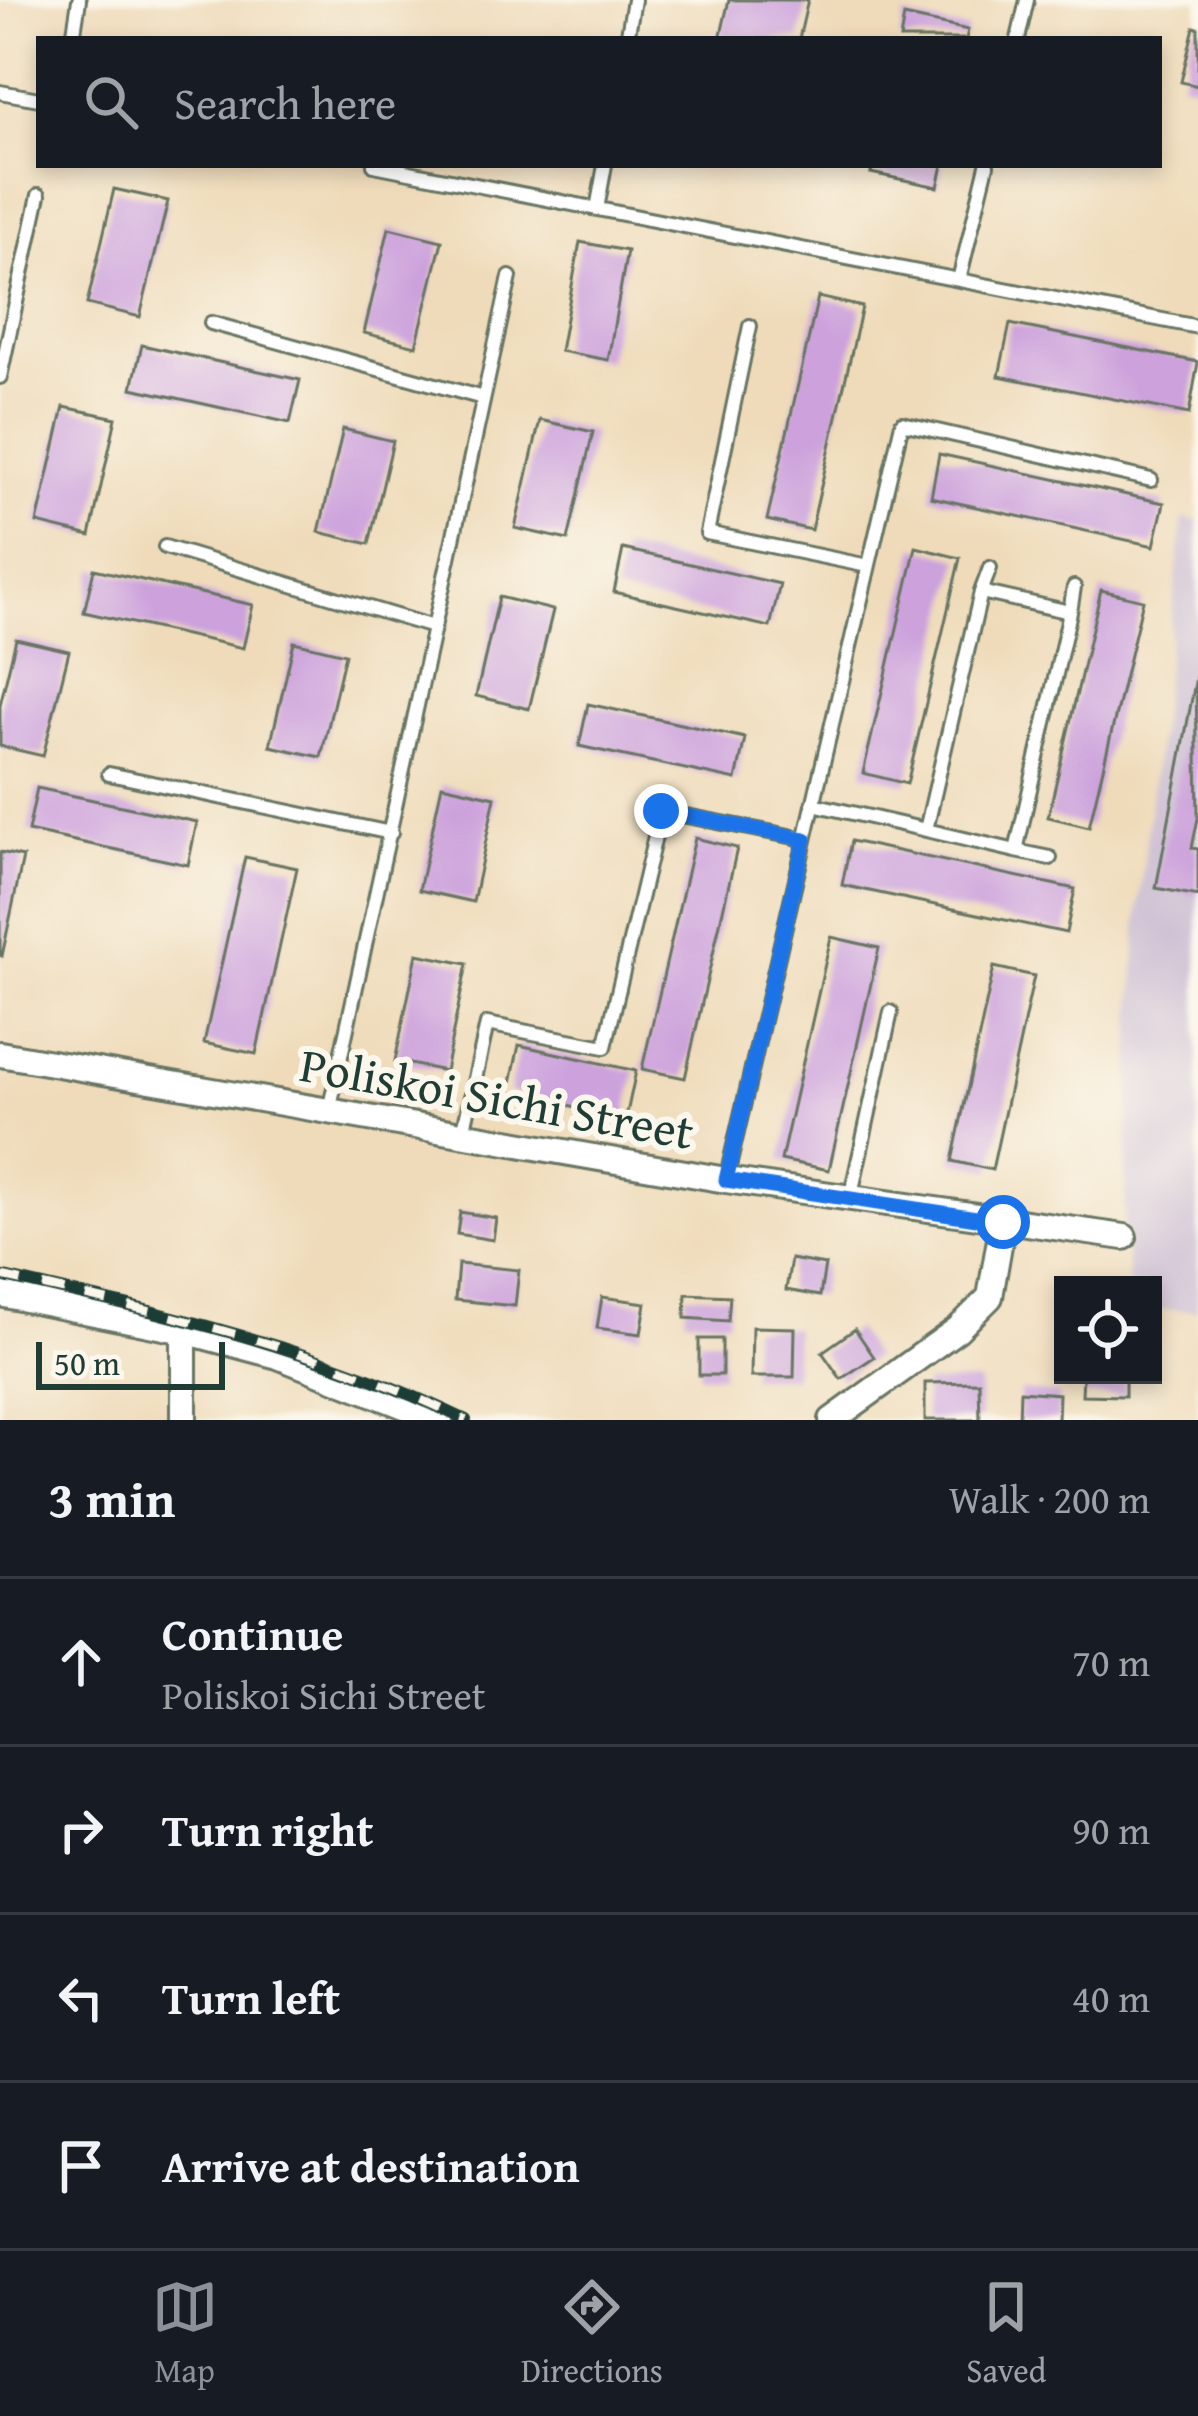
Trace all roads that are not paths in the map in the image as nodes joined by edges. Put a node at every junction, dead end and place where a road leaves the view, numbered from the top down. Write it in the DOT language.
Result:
graph roads {
  1 [pos="79,0"];
  2 [pos="634,0"];
  3 [pos="1028,0"];
  4 [pos="73,36"];
  5 [pos="628,36"];
  6 [pos="1019,36"];
  7 [pos="0,92"];
  8 [pos="36,98"];
  9 [pos="389,168"];
  10 [pos="604,168"];
  11 [pos="986,168"];
  12 [pos="39,195"];
  13 [pos="597,209"];
  14 [pos="510,277"];
  15 [pos="959,280"];
  16 [pos="212,323"];
  17 [pos="750,326"];
  18 [pos="1198,327"];
  19 [pos="0,377"];
  20 [pos="483,398"];
  21 [pos="1151,480"];
  22 [pos="165,548"];
  23 [pos="868,566"];
  24 [pos="990,568"];
  25 [pos="1074,586"];
  26 [pos="981,592"];
  27 [pos="1070,612"];
  28 [pos="433,627"];
  29 [pos="109,774"];
  30 [pos="813,804"];
  31 [pos="926,830"];
  32 [pos="391,832"];
  33 [pos="805,839"];
  34 [pos="1016,851"];
  35 [pos="1050,858"];
  36 [pos="891,1012"];
  37 [pos="0,1054"];
  38 [pos="328,1111"];
  39 [pos="463,1135"];
  40 [pos="726,1180"];
  41 [pos="850,1199"];
  42 [pos="1003,1222"];
  43 [pos="1124,1237"];
  44 [pos="0,1294"];
  45 [pos="184,1331"];
  46 [pos="184,1420"];
  47 [pos="440,1420"];
  48 [pos="832,1420"];
  1 -- 4 [label="lane"];
  2 -- 5 [label="lane"];
  3 -- 6 [label="lane"];
  7 -- 8 [label="lane"];
  9 -- 13 [label="lane"];
  10 -- 13 [label="lane"];
  11 -- 15 [label="lane"];
  12 -- 19 [label="lane"];
  13 -- 15 [label="lane"];
  14 -- 20 [label="lane"];
  15 -- 18 [label="lane"];
  16 -- 20 [label="lane"];
  17 -- 23 [label="lane"];
  20 -- 28 [label="lane"];
  21 -- 23 [label="lane"];
  22 -- 28 [label="lane"];
  23 -- 30 [label="lane"];
  24 -- 26 [label="lane"];
  25 -- 27 [label="lane"];
  26 -- 27 [label="lane"];
  26 -- 31 [label="lane"];
  27 -- 34 [label="lane"];
  28 -- 32 [label="lane"];
  29 -- 32 [label="lane"];
  30 -- 31 [label="lane"];
  30 -- 33 [label="lane"];
  31 -- 34 [label="lane"];
  32 -- 38 [label="lane"];
  33 -- 39 [label="lane"];
  33 -- 40 [label="lane"];
  34 -- 35 [label="lane"];
  36 -- 41 [label="lane"];
  37 -- 38 [label="street, Poliskoi Sichi Street"];
  38 -- 39 [label="street, Poliskoi Sichi Street"];
  39 -- 40 [label="street, Poliskoi Sichi Street"];
  40 -- 41 [label="street, Poliskoi Sichi Street"];
  41 -- 42 [label="street, Poliskoi Sichi Street"];
  42 -- 43 [label="street, Poliskoi Sichi Street"];
  42 -- 48 [label="street"];
  44 -- 45 [label="street"];
  45 -- 46 [label="street"];
  45 -- 47 [label="street"];
}
